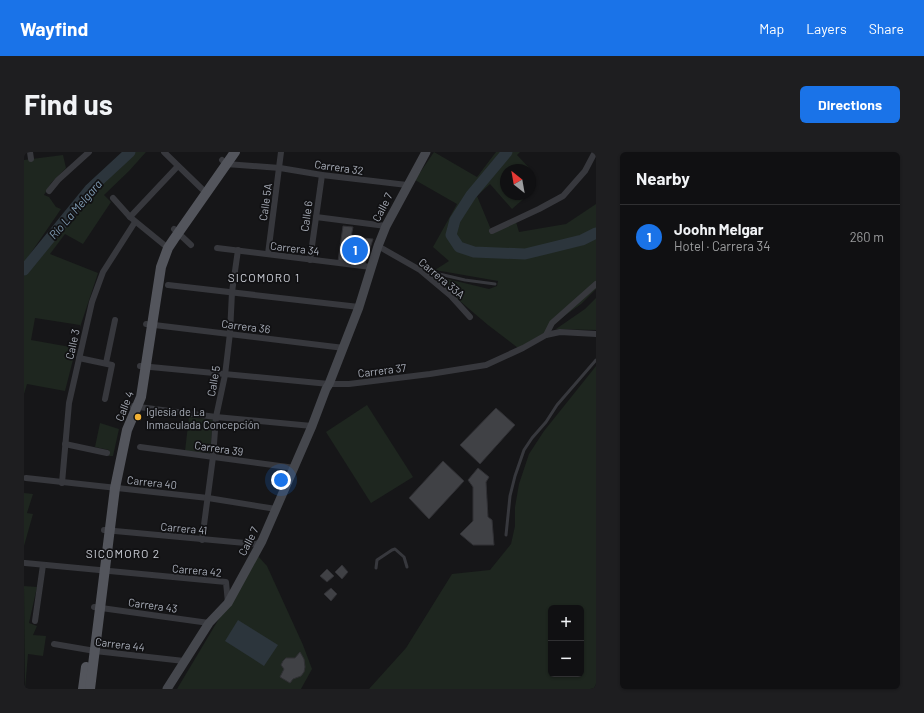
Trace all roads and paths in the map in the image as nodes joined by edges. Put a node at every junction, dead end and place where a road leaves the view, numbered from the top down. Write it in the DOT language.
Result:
graph roads {
  1 [pos="89,152"];
  2 [pos="164,152"];
  3 [pos="235,152"];
  4 [pos="282,152"];
  5 [pos="421,152"];
  6 [pos="426,152"];
  7 [pos="595,152"];
  8 [pos="226,159"];
  9 [pos="178,166"];
  10 [pos="280,168"];
  11 [pos="322,175"];
  12 [pos="405,185"];
  13 [pos="202,189"];
  14 [pos="50,191"];
  15 [pos="113,198"];
  16 [pos="316,217"];
  17 [pos="133,220"];
  18 [pos="383,226"];
  19 [pos="176,230"];
  20 [pos="492,231"];
  21 [pos="191,245"];
  22 [pos="378,246"];
  23 [pos="166,247"];
  24 [pos="217,248"];
  25 [pos="238,250"];
  26 [pos="268,254"];
  27 [pos="310,260"];
  28 [pos="369,266"];
  29 [pos="420,270"];
  30 [pos="495,284"];
  31 [pos="596,284"];
  32 [pos="168,285"];
  33 [pos="232,292"];
  34 [pos="356,307"];
  35 [pos="470,317"];
  36 [pos="115,320"];
  37 [pos="149,324"];
  38 [pos="230,334"];
  39 [pos="596,334"];
  40 [pos="546,335"];
  41 [pos="342,348"];
  42 [pos="79,358"];
  43 [pos="596,360"];
  44 [pos="106,363"];
  45 [pos="143,366"];
  46 [pos="225,375"];
  47 [pos="327,386"];
  48 [pos="106,399"];
  49 [pos="134,407"];
  50 [pos="216,417"];
  51 [pos="312,426"];
  52 [pos="65,444"];
  53 [pos="140,447"];
  54 [pos="107,453"];
  55 [pos="213,457"];
  56 [pos="295,468"];
  57 [pos="26,478"];
  58 [pos="62,482"];
  59 [pos="112,488"];
  60 [pos="208,498"];
  61 [pos="276,509"];
  62 [pos="107,531"];
  63 [pos="506,535"];
  64 [pos="202,540"];
  65 [pos="262,541"];
  66 [pos="25,563"];
  67 [pos="43,565"];
  68 [pos="408,567"];
  69 [pos="376,568"];
  70 [pos="102,571"];
  71 [pos="228,604"];
  72 [pos="97,607"];
  73 [pos="35,621"];
  74 [pos="209,623"];
  75 [pos="54,644"];
  76 [pos="91,650"];
  77 [pos="184,661"];
  78 [pos="83,689"];
  79 [pos="90,689"];
  80 [pos="167,689"];
  1 -- 14 [label="street"];
  2 -- 9 [label="street"];
  3 -- 8 [label="main road, Calle 4"];
  4 -- 10 [label="street, Calle 5A"];
  5 -- 12 [label="street, Calle 7"];
  6 -- 12 [label="street, Calle 7"];
  7 -- 20 [label="street"];
  8 -- 10 [label="street, Carrera 32"];
  8 -- 13 [label="main road, Calle 4"];
  8 -- 19 [label="main road, Calle 4"];
  9 -- 13 [label="street"];
  9 -- 17 [label="street, Calle 3"];
  10 -- 11 [label="street, Carrera 32"];
  10 -- 26 [label="street, Calle 5A"];
  11 -- 12 [label="street, Carrera 32"];
  11 -- 16 [label="street, Calle 6"];
  12 -- 18 [label="street, Calle 7"];
  13 -- 19 [label="main road, Calle 4"];
  15 -- 17 [label="street"];
  16 -- 18 [label="street"];
  16 -- 27 [label="street, Calle 6"];
  17 -- 23 [label="street"];
  17 -- 42 [label="street, Calle 3"];
  18 -- 22 [label="street, Calle 7"];
  18 -- 28 [label="street, Calle 7"];
  19 -- 21 [label="street"];
  19 -- 23 [label="main road, Calle 4"];
  22 -- 28 [label="street, Calle 7"];
  22 -- 29 [label="street, Carrera 33A"];
  23 -- 37 [label="main road, Calle 4"];
  24 -- 25 [label="street, Carrera 34"];
  25 -- 26 [label="street, Carrera 34"];
  25 -- 33 [label="street, Calle 5"];
  26 -- 27 [label="street, Carrera 34"];
  27 -- 28 [label="street, Carrera 34"];
  28 -- 34 [label="street, Calle 7"];
  29 -- 30 [label="lane"];
  29 -- 35 [label="street, Carrera 33A"];
  31 -- 40 [label="street, Carrera 37"];
  32 -- 33 [label="street"];
  33 -- 34 [label="street"];
  33 -- 38 [label="street, Calle 5"];
  34 -- 41 [label="street, Calle 7"];
  36 -- 44 [label="street"];
  37 -- 38 [label="street, Carrera 36"];
  37 -- 45 [label="main road, Calle 4"];
  38 -- 41 [label="street, Carrera 36"];
  38 -- 46 [label="street, Calle 5"];
  39 -- 40 [label="street"];
  40 -- 47 [label="street, Carrera 37"];
  41 -- 47 [label="street, Calle 7"];
  42 -- 44 [label="street"];
  42 -- 52 [label="street, Calle 3"];
  43 -- 63 [label="lane"];
  44 -- 48 [label="street"];
  45 -- 46 [label="street, Carrera 37"];
  45 -- 49 [label="main road, Calle 4"];
  46 -- 47 [label="street, Carrera 37"];
  46 -- 50 [label="street, Calle 5"];
  47 -- 51 [label="street, Calle 7"];
  49 -- 50 [label="street"];
  49 -- 59 [label="main road, Calle 4"];
  50 -- 51 [label="street"];
  50 -- 55 [label="street, Calle 5"];
  51 -- 56 [label="street, Calle 7"];
  52 -- 54 [label="street"];
  52 -- 58 [label="street, Calle 3"];
  53 -- 55 [label="street, Carrera 39"];
  55 -- 56 [label="street, Carrera 39"];
  55 -- 60 [label="street, Calle 5"];
  56 -- 61 [label="street, Calle 7"];
  57 -- 58 [label="street, Carrera 40"];
  58 -- 59 [label="street, Carrera 40"];
  59 -- 60 [label="street, Carrera 40"];
  59 -- 62 [label="main road, Calle 4"];
  60 -- 61 [label="street, Carrera 40"];
  60 -- 64 [label="street, Calle 5"];
  61 -- 65 [label="street, Calle 7"];
  62 -- 64 [label="street, Carrera 41"];
  62 -- 70 [label="main road, Calle 4"];
  64 -- 65 [label="street, Carrera 41"];
  65 -- 71 [label="street, Calle 7"];
  66 -- 67 [label="street, Carrera 42"];
  67 -- 70 [label="street, Carrera 42"];
  67 -- 73 [label="street"];
  68 -- 69 [label="lane"];
  70 -- 71 [label="street, Carrera 42"];
  70 -- 72 [label="main road, Calle 4"];
  71 -- 74 [label="street, Calle 7"];
  72 -- 74 [label="street, Carrera 43"];
  72 -- 76 [label="main road, Calle 4"];
  74 -- 77 [label="street, Calle 7"];
  75 -- 76 [label="street, Carrera 44"];
  76 -- 77 [label="street, Carrera 44"];
  76 -- 78 [label="main road, Calle 4"];
  76 -- 79 [label="main road, Calle 4"];
  77 -- 80 [label="street, Calle 7"];
}
